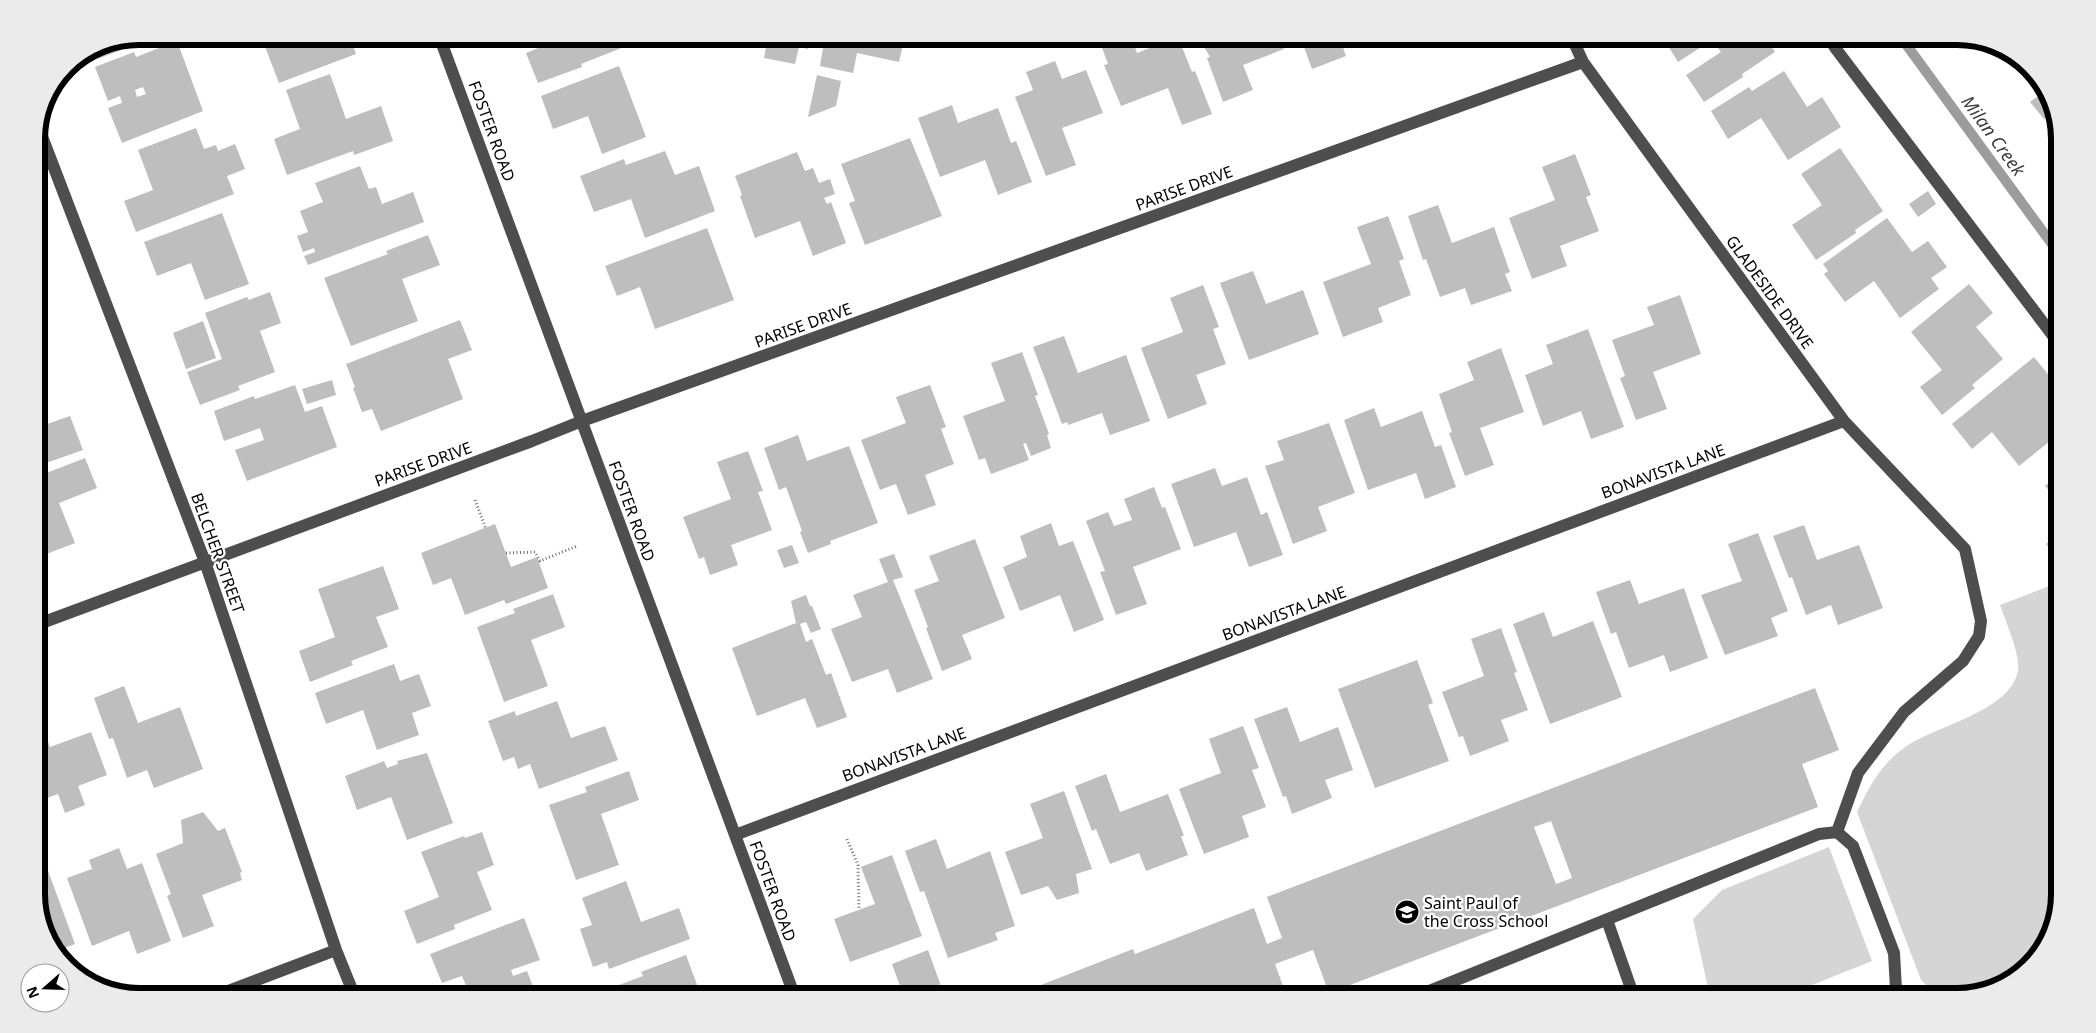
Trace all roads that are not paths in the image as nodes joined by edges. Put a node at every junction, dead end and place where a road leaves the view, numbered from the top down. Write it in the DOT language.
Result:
graph roads {
  1 [pos="442,45"];
  2 [pos="1575,45"];
  3 [pos="1834,45"];
  4 [pos="1583,62"];
  5 [pos="45,144"];
  6 [pos="2051,333"];
  7 [pos="582,421"];
  8 [pos="1844,422"];
  9 [pos="205,562"];
  10 [pos="45,622"];
  11 [pos="1838,832"];
  12 [pos="735,835"];
  13 [pos="1607,920"];
  14 [pos="336,950"];
  15 [pos="236,988"];
  16 [pos="351,988"];
  17 [pos="792,988"];
  18 [pos="1437,988"];
  19 [pos="1631,988"];
  20 [pos="1896,988"];
  1 -- 7 [label="street, FOSTER ROAD"];
  2 -- 4 [label="street, GLADESIDE DRIVE"];
  3 -- 6 [label="street"];
  4 -- 7 [label="street, PARISE DRIVE"];
  4 -- 8 [label="street, GLADESIDE DRIVE"];
  5 -- 9 [label="street, BELCHER STREET"];
  7 -- 9 [label="street, PARISE DRIVE"];
  7 -- 12 [label="street, FOSTER ROAD"];
  8 -- 11 [label="street, GLADESIDE DRIVE"];
  8 -- 12 [label="street, BONAVISTA LANE"];
  9 -- 10 [label="street, PARISE DRIVE"];
  9 -- 14 [label="street, BELCHER STREET"];
  11 -- 13 [label="street"];
  11 -- 20 [label="street"];
  12 -- 17 [label="street, FOSTER ROAD"];
  13 -- 18 [label="street"];
  13 -- 19 [label="street"];
  14 -- 15 [label="street"];
  14 -- 16 [label="street, BELCHER STREET"];
}
